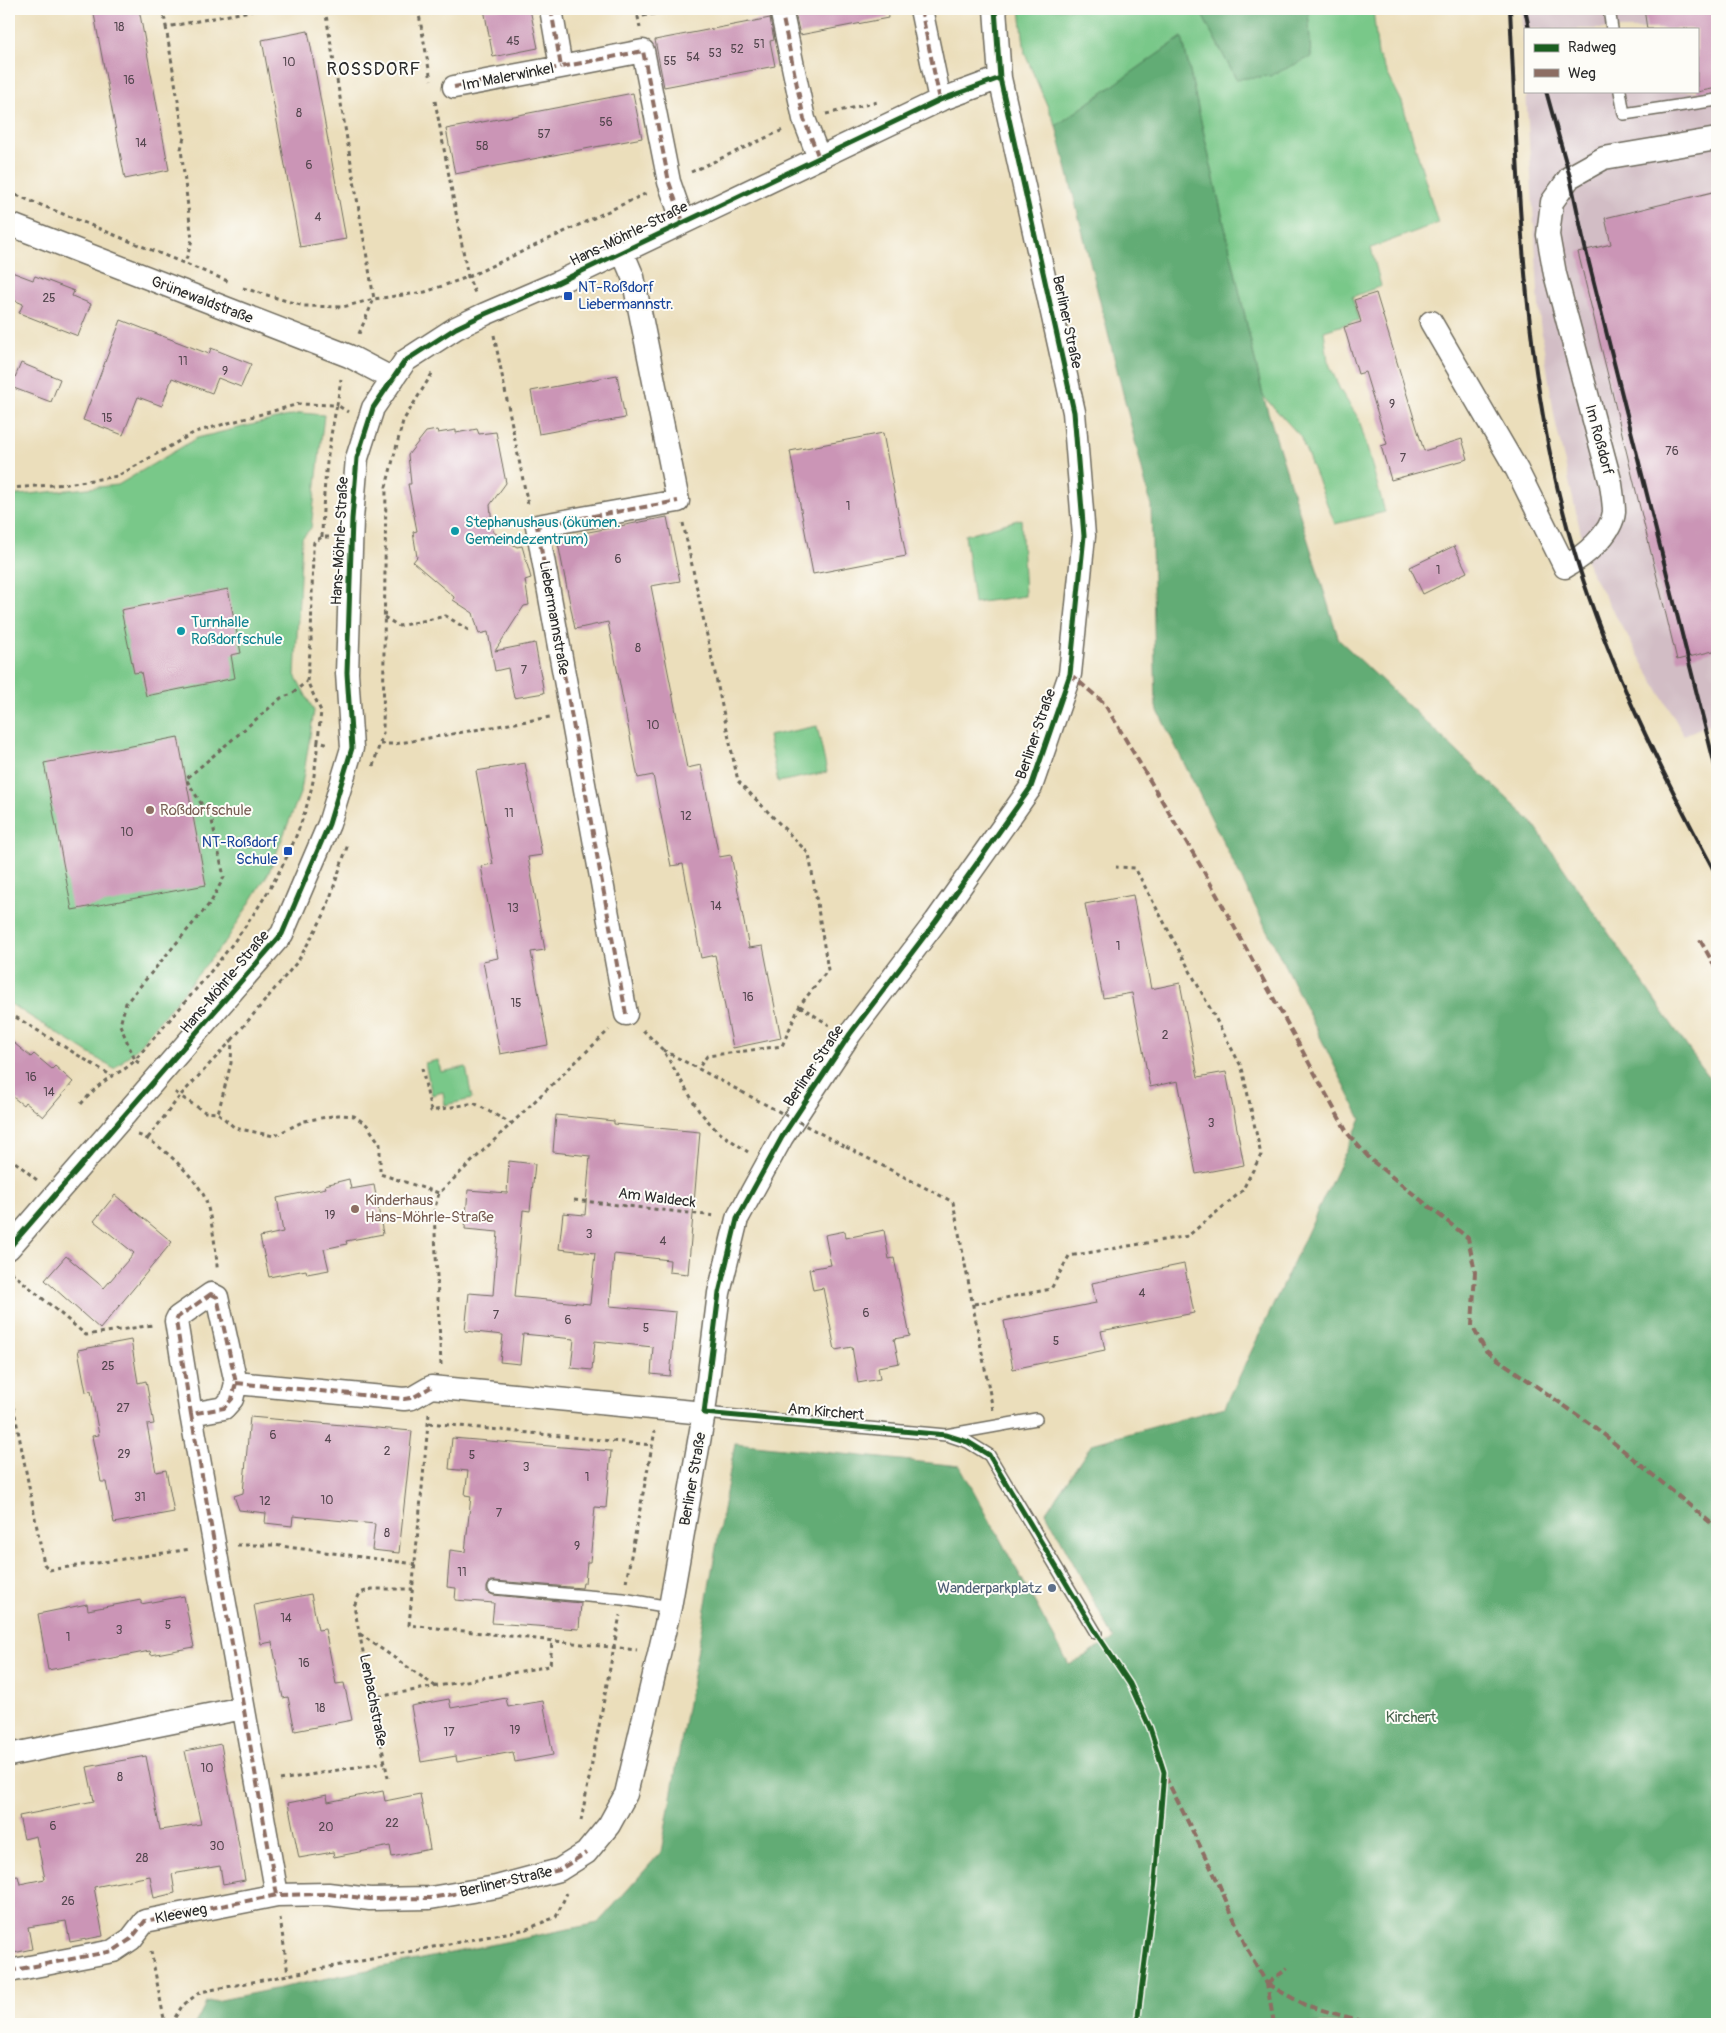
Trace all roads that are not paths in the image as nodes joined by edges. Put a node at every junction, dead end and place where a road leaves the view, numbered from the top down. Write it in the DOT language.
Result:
graph roads {
  1 [pos="551,9"];
  2 [pos="781,9"];
  3 [pos="921,9"];
  4 [pos="995,9"];
  5 [pos="1609,9"];
  6 [pos="1612,28"];
  7 [pos="561,66"];
  8 [pos="1000,78"];
  9 [pos="454,87"];
  10 [pos="1620,92"];
  11 [pos="940,100"];
  12 [pos="1717,100"];
  13 [pos="1717,138"];
  14 [pos="819,158"];
  15 [pos="683,222"];
  16 [pos="9,224"];
  17 [pos="622,251"];
  18 [pos="1431,322"];
  19 [pos="393,379"];
  20 [pos="626,1014"];
  21 [pos="9,1248"];
  22 [pos="236,1383"];
  23 [pos="704,1413"];
  24 [pos="191,1414"];
  25 [pos="1036,1419"];
  26 [pos="946,1435"];
  27 [pos="494,1588"];
  28 [pos="670,1607"];
  29 [pos="1096,1633"];
  30 [pos="243,1708"];
  31 [pos="9,1755"];
  32 [pos="277,1895"];
  33 [pos="9,1971"];
  1 -- 7 [label="street, Im Malerwinkel"];
  2 -- 14 [label="street"];
  3 -- 11 [label="street"];
  4 -- 8 [label="street, Berliner Straße"];
  5 -- 6 [label="lane"];
  7 -- 9 [label="street, Im Malerwinkel"];
  7 -- 15 [label="street, Im Malerwinkel"];
  8 -- 11 [label="street, Hans-Möhrle-Straße"];
  8 -- 23 [label="street, Berliner Straße"];
  10 -- 12 [label="lane"];
  11 -- 14 [label="street, Hans-Möhrle-Straße"];
  13 -- 18 [label="street, Im Roßdorf"];
  14 -- 15 [label="street, Hans-Möhrle-Straße"];
  15 -- 17 [label="street, Hans-Möhrle-Straße"];
  16 -- 19 [label="street, Grünewaldstraße"];
  17 -- 19 [label="street, Hans-Möhrle-Straße"];
  17 -- 20 [label="street, Liebermannstraße"];
  19 -- 21 [label="street, Hans-Möhrle-Straße"];
  22 -- 23 [label="street"];
  22 -- 24 [label="street"];
  22 -- 24 [label="street"];
  23 -- 26 [label="lane, Am Kirchert"];
  23 -- 28 [label="street, Berliner Straße"];
  24 -- 30 [label="street"];
  25 -- 26 [label="lane, Am Kirchert"];
  26 -- 29 [label="lane"];
  27 -- 28 [label="lane"];
  28 -- 32 [label="street, Berliner Straße"];
  30 -- 31 [label="street"];
  30 -- 32 [label="street"];
  32 -- 33 [label="street, Kleeweg"];
}
